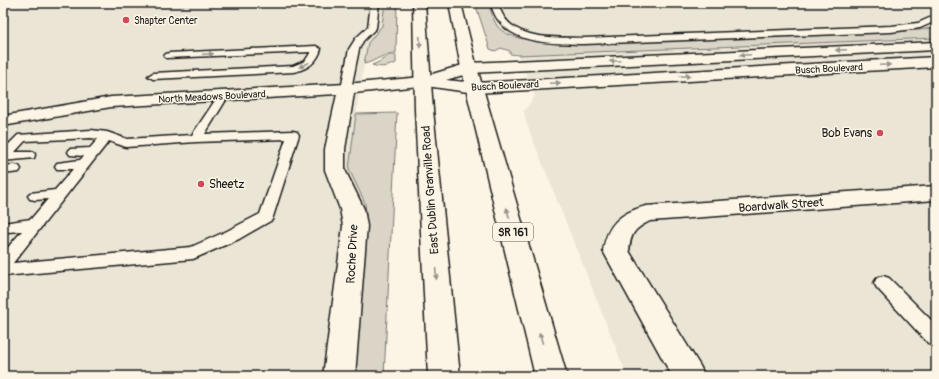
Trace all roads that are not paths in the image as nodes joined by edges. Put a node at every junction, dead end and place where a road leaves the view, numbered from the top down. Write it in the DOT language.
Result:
graph roads {
  1 [pos="376,3"];
  2 [pos="419,3"];
  3 [pos="455,3"];
  4 [pos="494,3"];
  5 [pos="936,17"];
  6 [pos="936,46"];
  7 [pos="169,56"];
  8 [pos="936,62"];
  9 [pos="153,76"];
  10 [pos="472,78"];
  11 [pos="422,82"];
  12 [pos="346,89"];
  13 [pos="224,95"];
  14 [pos="3,121"];
  15 [pos="107,136"];
  16 [pos="196,138"];
  17 [pos="74,152"];
  18 [pos="94,152"];
  19 [pos="29,155"];
  20 [pos="3,157"];
  21 [pos="84,164"];
  22 [pos="62,166"];
  23 [pos="936,193"];
  24 [pos="60,194"];
  25 [pos="35,196"];
  26 [pos="36,224"];
  27 [pos="7,226"];
  28 [pos="9,250"];
  29 [pos="3,264"];
  30 [pos="3,270"];
  31 [pos="883,283"];
  32 [pos="936,338"];
  33 [pos="339,376"];
  34 [pos="444,376"];
  35 [pos="551,376"];
  36 [pos="690,376"];
  1 -- 12 [label="lane"];
  2 -- 11 [label="main road, East Dublin Granville Road, one-way"];
  3 -- 10 [label="main road, SR 161"];
  4 -- 5 [label="lane"];
  6 -- 10 [label="main road, Busch Boulevard, one-way"];
  7 -- 9 [label="lane, one-way"];
  10 -- 8 [label="main road, Busch Boulevard, one-way"];
  10 -- 11 [label="main road, Busch Boulevard"];
  35 -- 10 [label="main road, SR 161, one-way"];
  11 -- 12 [label="main road, North Meadows Boulevard"];
  11 -- 34 [label="main road, East Dublin Granville Road, one-way"];
  12 -- 13 [label="main road, North Meadows Boulevard"];
  12 -- 33 [label="main road, Roche Drive"];
  13 -- 14 [label="main road, North Meadows Boulevard"];
  13 -- 16 [label="lane"];
  15 -- 16 [label="lane"];
  15 -- 18 [label="lane"];
  15 -- 20 [label="lane"];
  16 -- 30 [label="lane"];
  17 -- 18 [label="lane"];
  18 -- 21 [label="lane"];
  19 -- 20 [label="lane"];
  21 -- 22 [label="lane"];
  21 -- 24 [label="lane"];
  23 -- 36 [label="main road, Boardwalk Street"];
  24 -- 25 [label="lane"];
  24 -- 26 [label="lane"];
  26 -- 27 [label="lane"];
  26 -- 28 [label="lane"];
  28 -- 29 [label="lane"];
  31 -- 32 [label="lane"];
}
